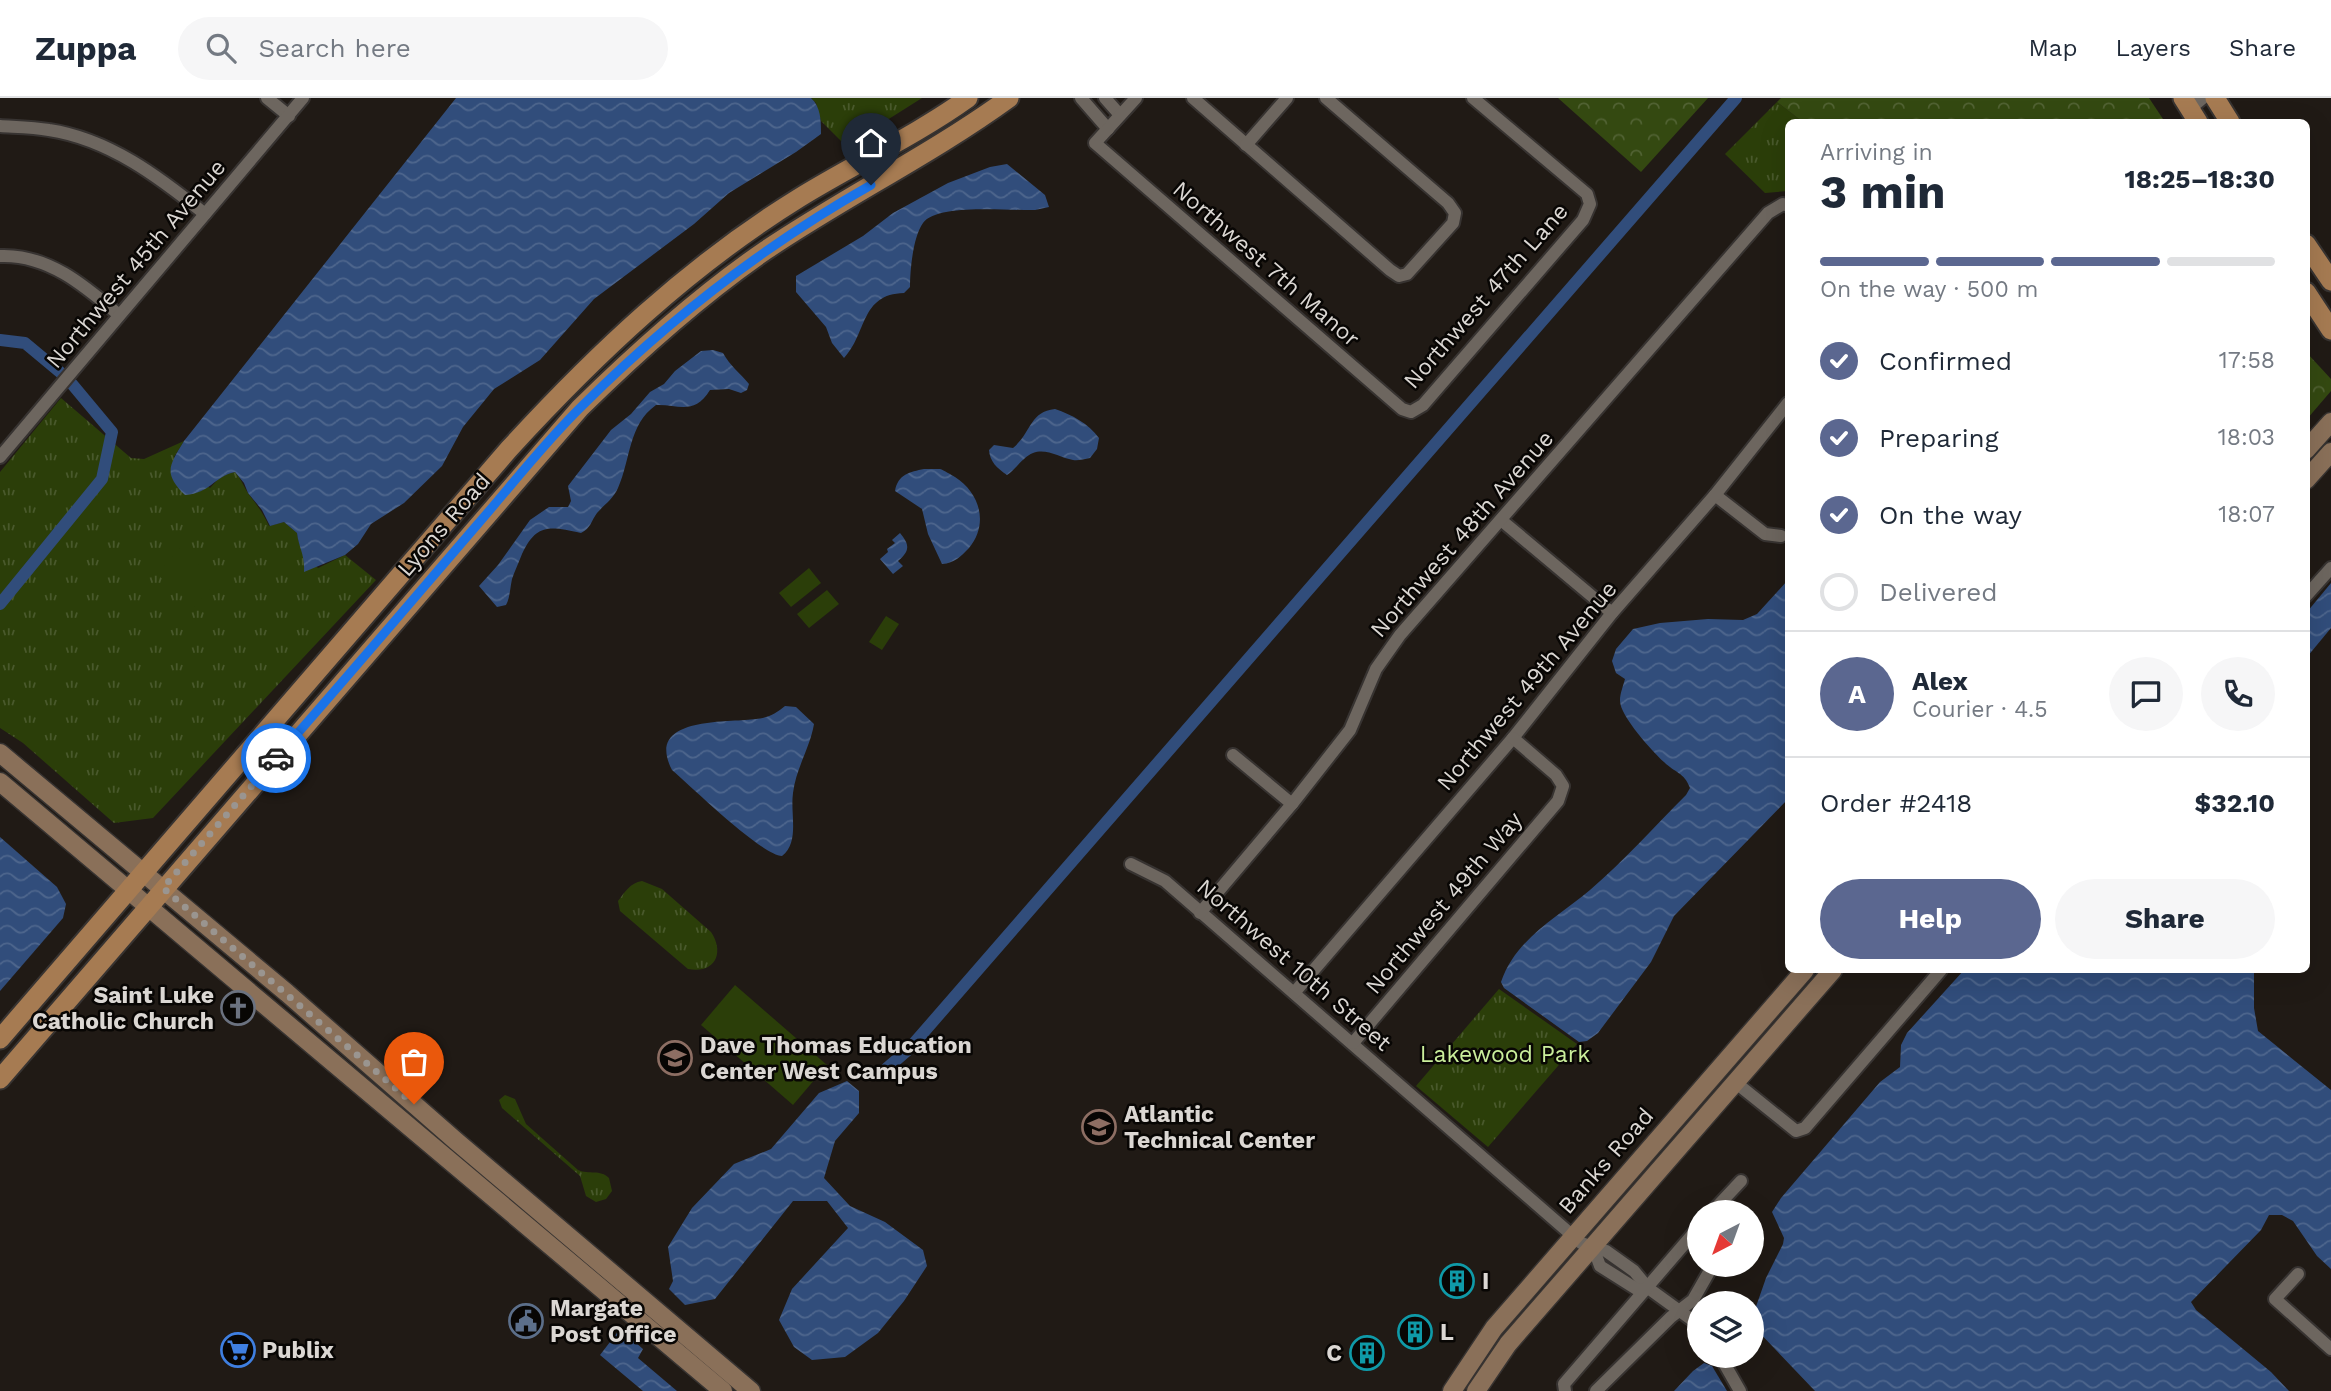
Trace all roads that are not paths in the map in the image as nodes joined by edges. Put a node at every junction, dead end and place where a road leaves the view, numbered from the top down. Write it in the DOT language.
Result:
graph roads {
  1 [pos="267,98"];
  2 [pos="303,98"];
  3 [pos="968,98"];
  4 [pos="1010,98"];
  5 [pos="1081,98"];
  6 [pos="1105,98"];
  7 [pos="1136,98"];
  8 [pos="1193,98"];
  9 [pos="1287,98"];
  10 [pos="1326,98"];
  11 [pos="1473,98"];
  12 [pos="2215,98"];
  13 [pos="1120,115"];
  14 [pos="289,116"];
  15 [pos="2228,119"];
  16 [pos="0,126"];
  17 [pos="1108,129"];
  18 [pos="1246,145"];
  19 [pos="1785,205"];
  20 [pos="205,214"];
  21 [pos="2310,250"];
  22 [pos="0,257"];
  23 [pos="2331,281"];
  24 [pos="2310,298"];
  25 [pos="119,315"];
  26 [pos="2331,330"];
  27 [pos="1785,407"];
  28 [pos="1412,412"];
  29 [pos="2331,422"];
  30 [pos="2310,446"];
  31 [pos="2331,452"];
  32 [pos="0,457"];
  33 [pos="2310,476"];
  34 [pos="1715,495"];
  35 [pos="1501,520"];
  36 [pos="1781,537"];
  37 [pos="2331,568"];
  38 [pos="2310,592"];
  39 [pos="1612,613"];
  40 [pos="1513,738"];
  41 [pos="0,753"];
  42 [pos="1233,755"];
  43 [pos="0,782"];
  44 [pos="1292,804"];
  45 [pos="1131,864"];
  46 [pos="144,872"];
  47 [pos="163,888"];
  48 [pos="129,890"];
  49 [pos="148,906"];
  50 [pos="1200,913"];
  51 [pos="1803,973"];
  52 [pos="1830,973"];
  53 [pos="1938,973"];
  54 [pos="1294,993"];
  55 [pos="0,1039"];
  56 [pos="1353,1044"];
  57 [pos="0,1079"];
  58 [pos="1735,1082"];
  59 [pos="1741,1181"];
  60 [pos="1724,1200"];
  61 [pos="1687,1241"];
  62 [pos="1583,1242"];
  63 [pos="2298,1274"];
  64 [pos="1707,1278"];
  65 [pos="1648,1288"];
  66 [pos="1680,1309"];
  67 [pos="1687,1315"];
  68 [pos="2330,1349"];
  69 [pos="1727,1368"];
  70 [pos="723,1391"];
  71 [pos="751,1391"];
  72 [pos="1452,1391"];
  73 [pos="1476,1391"];
  74 [pos="1565,1391"];
  75 [pos="1596,1391"];
  76 [pos="1740,1391"];
  1 -- 14 [label="street"];
  2 -- 14 [label="street, Northwest 45th Avenue"];
  3 -- 46 [label="main road, Lyons Road"];
  4 -- 47 [label="main road, Lyons Road"];
  5 -- 17 [label="street"];
  6 -- 13 [label="street"];
  7 -- 13 [label="street"];
  8 -- 18 [label="street"];
  9 -- 18 [label="street"];
  10 -- 18 [label="street"];
  11 -- 28 [label="street, Northwest 47th Lane"];
  12 -- 15 [label="main road"];
  13 -- 17 [label="street"];
  14 -- 20 [label="street, Northwest 45th Avenue"];
  16 -- 20 [label="street"];
  17 -- 28 [label="street, Northwest 7th Manor"];
  19 -- 35 [label="street, Northwest 48th Avenue"];
  20 -- 25 [label="street, Northwest 45th Avenue"];
  21 -- 23 [label="main road"];
  22 -- 25 [label="street"];
  24 -- 26 [label="main road"];
  25 -- 32 [label="street, Northwest 45th Avenue"];
  27 -- 34 [label="street, Northwest 49th Avenue"];
  29 -- 30 [label="main road"];
  31 -- 33 [label="main road"];
  34 -- 36 [label="street"];
  34 -- 39 [label="street, Northwest 49th Avenue"];
  35 -- 39 [label="street"];
  35 -- 44 [label="street, Northwest 48th Avenue"];
  37 -- 38 [label="street"];
  39 -- 40 [label="street, Northwest 49th Avenue"];
  40 -- 54 [label="street, Northwest 49th Avenue"];
  40 -- 56 [label="street, Northwest 49th Way"];
  41 -- 46 [label="main road"];
  42 -- 44 [label="street"];
  43 -- 48 [label="main road"];
  44 -- 50 [label="street, Northwest 48th Avenue"];
  45 -- 50 [label="street, Northwest 10th Street"];
  46 -- 47 [label="main road"];
  46 -- 48 [label="main road, Lyons Road"];
  47 -- 49 [label="main road, Lyons Road"];
  47 -- 71 [label="main road"];
  48 -- 49 [label="main road"];
  48 -- 55 [label="main road, Lyons Road"];
  49 -- 57 [label="main road, Lyons Road"];
  49 -- 70 [label="main road"];
  50 -- 54 [label="street, Northwest 10th Street"];
  51 -- 62 [label="main road, Banks Road"];
  52 -- 58 [label="main road, Banks Road"];
  53 -- 58 [label="street"];
  54 -- 56 [label="street, Northwest 10th Street"];
  56 -- 62 [label="street, Northwest 10th Street"];
  58 -- 62 [label="main road, Banks Road"];
  59 -- 60 [label="street"];
  61 -- 65 [label="street"];
  62 -- 65 [label="street"];
  62 -- 72 [label="main road, Banks Road"];
  62 -- 73 [label="main road, Banks Road"];
  63 -- 68 [label="street"];
  64 -- 66 [label="street"];
  65 -- 66 [label="street"];
  65 -- 74 [label="street"];
  66 -- 67 [label="street"];
  66 -- 75 [label="street"];
  69 -- 76 [label="street"];
}
